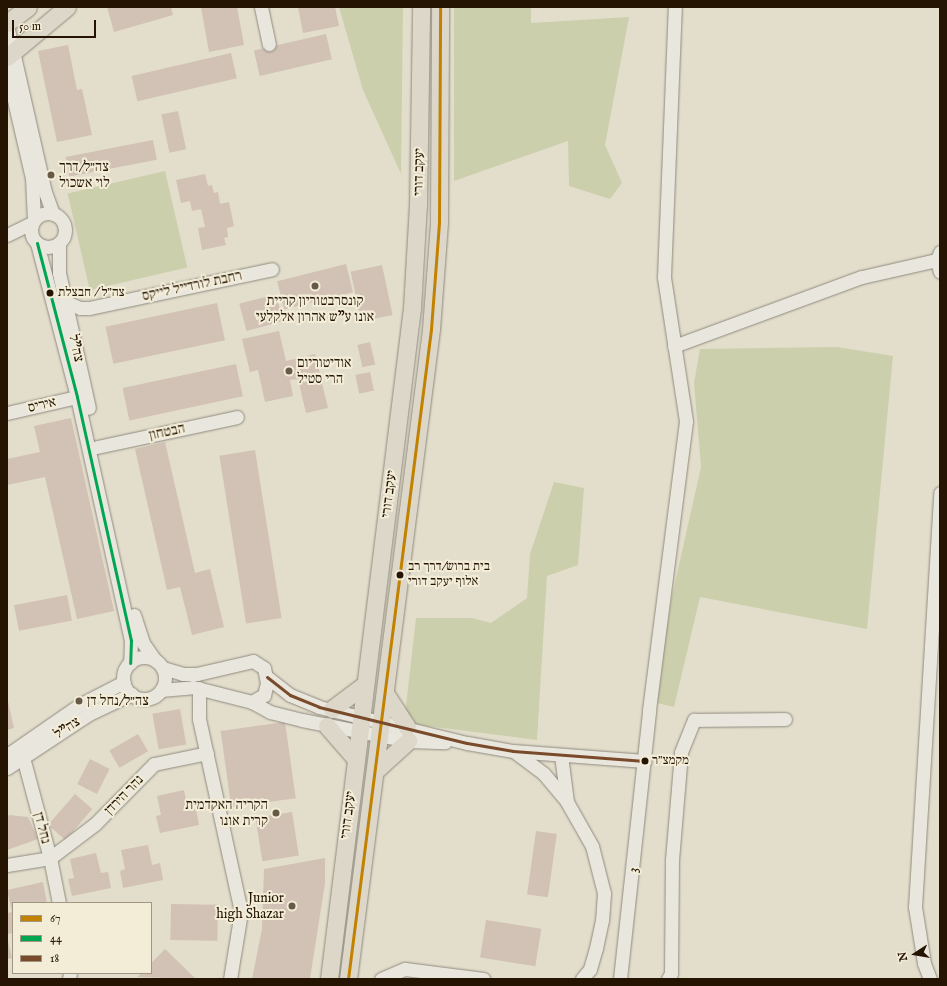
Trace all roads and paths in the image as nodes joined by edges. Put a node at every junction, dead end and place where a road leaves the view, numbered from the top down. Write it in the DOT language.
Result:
graph roads {
  1 [pos="28,7"];
  2 [pos="67,7"];
  3 [pos="261,7"];
  4 [pos="420,7"];
  5 [pos="440,7"];
  6 [pos="687,7"];
  7 [pos="675,10"];
  8 [pos="7,24"];
  9 [pos="269,44"];
  10 [pos="10,53"];
  11 [pos="7,70"];
  12 [pos="53,214"];
  13 [pos="33,222"];
  14 [pos="7,236"];
  15 [pos="36,242"];
  16 [pos="58,243"];
  17 [pos="939,261"];
  18 [pos="272,269"];
  19 [pos="66,302"];
  20 [pos="89,308"];
  21 [pos="72,326"];
  22 [pos="674,346"];
  23 [pos="77,397"];
  24 [pos="7,413"];
  25 [pos="237,417"];
  26 [pos="97,447"];
  27 [pos="940,493"];
  28 [pos="130,663"];
  29 [pos="159,664"];
  30 [pos="267,677"];
  31 [pos="124,682"];
  32 [pos="364,684"];
  33 [pos="199,688"];
  34 [pos="161,690"];
  35 [pos="385,693"];
  36 [pos="132,694"];
  37 [pos="252,702"];
  38 [pos="332,709"];
  39 [pos="785,719"];
  40 [pos="359,724"];
  41 [pos="327,726"];
  42 [pos="380,728"];
  43 [pos="407,734"];
  44 [pos="513,751"];
  45 [pos="207,754"];
  46 [pos="7,755"];
  47 [pos="561,755"];
  48 [pos="23,757"];
  49 [pos="355,758"];
  50 [pos="645,761"];
  51 [pos="7,768"];
  52 [pos="375,771"];
  53 [pos="567,802"];
  54 [pos="50,858"];
  55 [pos="7,865"];
  56 [pos="58,902"];
  57 [pos="230,979"];
  58 [pos="329,979"];
  59 [pos="348,979"];
  60 [pos="381,979"];
  61 [pos="483,979"];
  62 [pos="582,979"];
  63 [pos="620,979"];
  64 [pos="668,979"];
  65 [pos="930,979"];
  1 -- 8 [label="main road"];
  2 -- 10 [label="main road"];
  3 -- 9 [label="street"];
  4 -- 32 [label="main road, יעקב דורי"];
  5 -- 35 [label="main road, יעקב דורי"];
  6 -- 7 [label="street"];
  7 -- 22 [label="street, 3"];
  8 -- 10 [label="street"];
  10 -- 12 [label="street"];
  11 -- 13 [label="street"];
  12 -- 13 [label="street"];
  12 -- 16 [label="street"];
  13 -- 14 [label="street"];
  13 -- 15 [label="street"];
  14 -- 15 [label="street"];
  15 -- 16 [label="street"];
  15 -- 23 [label="street, צה\"ל"];
  16 -- 19 [label="street, צה\"ל"];
  17 -- 22 [label="street"];
  18 -- 20 [label="street, רחבת לורדייל לייקס"];
  19 -- 20 [label="street, רחבת לורדייל לייקס"];
  19 -- 21 [label="street, צה\"ל"];
  20 -- 21 [label="street, רחבת לורדייל לייקס"];
  21 -- 26 [label="street, צה\"ל"];
  22 -- 50 [label="street, 3"];
  23 -- 24 [label="street, איריס"];
  23 -- 28 [label="street, צה\"ל"];
  25 -- 26 [label="street, הבטחון"];
  26 -- 29 [label="street, צה\"ל"];
  27 -- 65 [label="street"];
  28 -- 29 [label="street"];
  28 -- 31 [label="street"];
  29 -- 30 [label="street"];
  29 -- 34 [label="street"];
  30 -- 37 [label="street"];
  30 -- 38 [label="street"];
  31 -- 36 [label="street"];
  31 -- 46 [label="street, צה\"ל"];
  32 -- 38 [label="main road"];
  32 -- 40 [label="main road, יעקב דורי"];
  33 -- 34 [label="street"];
  33 -- 37 [label="street"];
  33 -- 45 [label="street"];
  34 -- 36 [label="street"];
  35 -- 42 [label="main road, יעקב דורי"];
  35 -- 43 [label="main road"];
  36 -- 48 [label="street, צה\"ל"];
  37 -- 41 [label="street"];
  38 -- 40 [label="street"];
  39 -- 64 [label="street"];
  40 -- 41 [label="street"];
  40 -- 42 [label="street"];
  40 -- 49 [label="main road, יעקב דורי"];
  41 -- 49 [label="main road"];
  42 -- 43 [label="street"];
  42 -- 52 [label="main road, יעקב דורי"];
  43 -- 44 [label="street"];
  43 -- 52 [label="main road"];
  44 -- 47 [label="street"];
  44 -- 53 [label="street"];
  45 -- 54 [label="street, נהר הירדן"];
  45 -- 57 [label="street"];
  47 -- 50 [label="street"];
  47 -- 53 [label="street"];
  48 -- 51 [label="street, צה\"ל"];
  48 -- 54 [label="street, נחל דן"];
  49 -- 58 [label="main road, יעקב דורי"];
  50 -- 63 [label="street, 3"];
  52 -- 59 [label="main road, יעקב דורי"];
  53 -- 62 [label="street"];
  54 -- 55 [label="street, נחל דן"];
  54 -- 56 [label="street"];
  60 -- 61 [label="street"];
}
